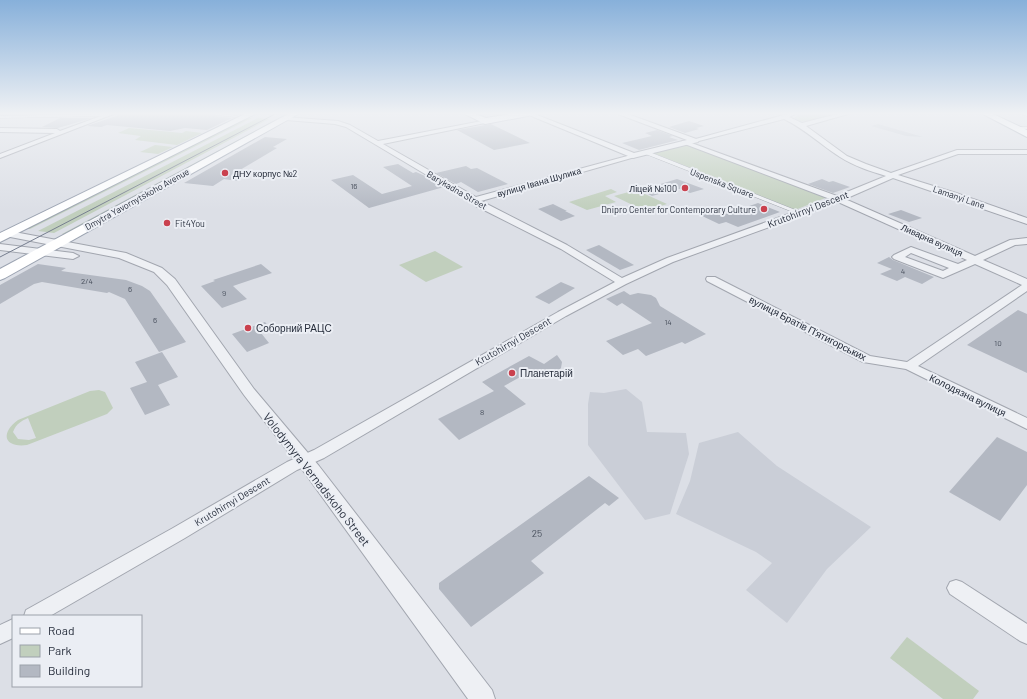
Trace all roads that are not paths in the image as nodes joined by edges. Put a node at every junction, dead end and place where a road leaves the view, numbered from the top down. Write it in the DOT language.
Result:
graph roads {
  1 [pos="27,146"];
  2 [pos="194,146"];
  3 [pos="235,146"];
  4 [pos="381,146"];
  5 [pos="607,146"];
  6 [pos="670,146"];
  7 [pos="694,146"];
  8 [pos="827,146"];
  9 [pos="645,152"];
  10 [pos="1027,152"];
  11 [pos="0,156"];
  12 [pos="633,156"];
  13 [pos="890,176"];
  14 [pos="837,199"];
  15 [pos="475,200"];
  16 [pos="800,213"];
  17 [pos="1027,221"];
  18 [pos="4,236"];
  19 [pos="1027,241"];
  20 [pos="57,244"];
  21 [pos="0,247"];
  22 [pos="42,252"];
  23 [pos="975,260"];
  24 [pos="147,265"];
  25 [pos="958,268"];
  26 [pos="0,275"];
  27 [pos="711,279"];
  28 [pos="622,282"];
  29 [pos="1027,284"];
  30 [pos="909,366"];
  31 [pos="1027,424"];
  32 [pos="305,460"];
  33 [pos="956,588"];
  34 [pos="35,615"];
  35 [pos="12,629"];
  36 [pos="0,635"];
  37 [pos="1027,635"];
  38 [pos="483,699"];
  1 -- 11 [label="street"];
  2 -- 18 [label="main road"];
  3 -- 20 [label="main road, Dmytra Yavornytskoho Avenue"];
  4 -- 15 [label="street, Barykadna Street"];
  5 -- 12 [label="street"];
  6 -- 9 [label="street, вулиця Івана Шулика"];
  7 -- 14 [label="street"];
  8 -- 13 [label="street, Lamanyi Lane"];
  9 -- 12 [label="street, вулиця Івана Шулика"];
  9 -- 16 [label="street, Uspenska Square"];
  10 -- 13 [label="street, Krutohirnyi Descent"];
  12 -- 15 [label="street, вулиця Івана Шулика"];
  13 -- 14 [label="street, Krutohirnyi Descent"];
  13 -- 17 [label="street, Lamanyi Lane"];
  14 -- 16 [label="street, Krutohirnyi Descent"];
  14 -- 23 [label="street, Ливарна вулиця"];
  15 -- 28 [label="street, Barykadna Street"];
  16 -- 28 [label="street, Krutohirnyi Descent"];
  18 -- 20 [label="street, Volodymyra Vernadskoho Street"];
  19 -- 23 [label="street"];
  20 -- 22 [label="main road, Dmytra Yavornytskoho Avenue"];
  20 -- 24 [label="street, Volodymyra Vernadskoho Street"];
  21 -- 22 [label="street, Volodymyra Vernadskoho Street"];
  22 -- 24 [label="street, Volodymyra Vernadskoho Street"];
  22 -- 26 [label="main road, Dmytra Yavornytskoho Avenue"];
  23 -- 25 [label="street"];
  23 -- 29 [label="street, Ливарна вулиця"];
  24 -- 32 [label="street, Volodymyra Vernadskoho Street"];
  25 -- 25 [label="street"];
  27 -- 30 [label="street, вулиця Братів Пʼятигорських"];
  28 -- 32 [label="street, Krutohirnyi Descent"];
  29 -- 30 [label="street"];
  30 -- 31 [label="street, Колодязна вулиця"];
  32 -- 34 [label="street, Krutohirnyi Descent"];
  32 -- 38 [label="street, Volodymyra Vernadskoho Street"];
  33 -- 37 [label="street"];
  35 -- 36 [label="street"];
}
